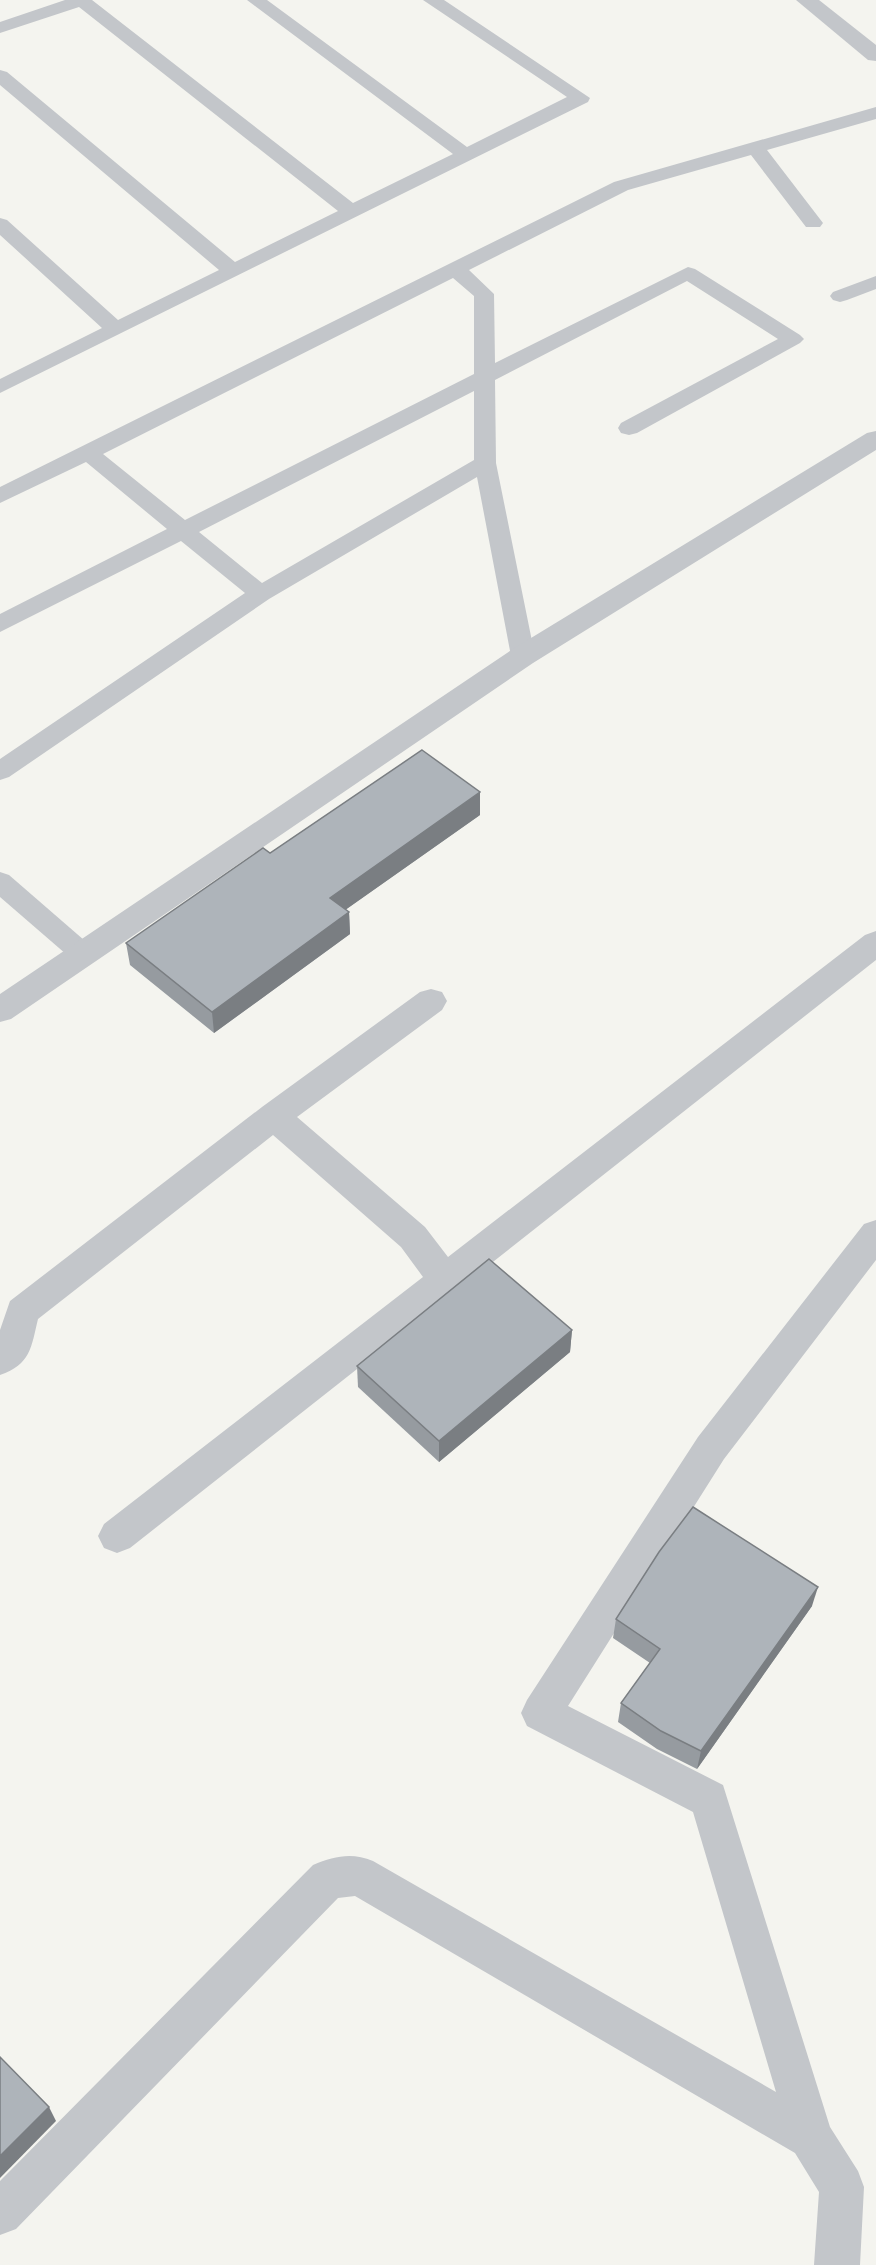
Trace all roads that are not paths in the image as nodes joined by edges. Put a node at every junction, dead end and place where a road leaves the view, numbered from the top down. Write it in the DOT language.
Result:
graph roads {
  1 [pos="81,0"];
  2 [pos="256,0"];
  3 [pos="432,0"];
  4 [pos="806,0"];
  5 [pos="2,26"];
  6 [pos="876,55"];
  7 [pos="0,76"];
  8 [pos="876,113"];
  9 [pos="755,147"];
  10 [pos="466,155"];
  11 [pos="352,212"];
  12 [pos="813,223"];
  13 [pos="0,224"];
  14 [pos="455,269"];
  15 [pos="232,271"];
  16 [pos="876,282"];
  17 [pos="840,296"];
  18 [pos="116,329"];
  19 [pos="485,377"];
  20 [pos="0,387"];
  21 [pos="629,428"];
  22 [pos="876,440"];
  23 [pos="87,452"];
  24 [pos="485,463"];
  25 [pos="0,496"];
  26 [pos="184,531"];
  27 [pos="261,594"];
  28 [pos="0,624"];
  29 [pos="523,656"];
  30 [pos="0,771"];
  31 [pos="0,882"];
  32 [pos="876,943"];
  33 [pos="83,954"];
  34 [pos="431,1001"];
  35 [pos="0,1010"];
  36 [pos="274,1116"];
  37 [pos="876,1234"];
  38 [pos="446,1280"];
  39 [pos="0,1360"];
  40 [pos="117,1536"];
  41 [pos="811,2137"];
  42 [pos="0,2212"];
  43 [pos="837,2265"];
  1 -- 5 [label="lane"];
  1 -- 11 [label="lane"];
  2 -- 10 [label="lane"];
  3 -- 10 [label="lane"];
  4 -- 6 [label="street"];
  7 -- 15 [label="lane"];
  8 -- 9 [label="lane"];
  9 -- 12 [label="lane"];
  9 -- 14 [label="lane"];
  10 -- 11 [label="lane"];
  11 -- 15 [label="lane"];
  13 -- 18 [label="lane"];
  14 -- 19 [label="lane"];
  14 -- 23 [label="lane"];
  15 -- 18 [label="lane"];
  16 -- 17 [label="lane"];
  18 -- 20 [label="lane"];
  19 -- 21 [label="lane"];
  19 -- 24 [label="lane"];
  19 -- 26 [label="lane"];
  22 -- 29 [label="street"];
  23 -- 25 [label="lane"];
  23 -- 26 [label="lane"];
  24 -- 27 [label="lane"];
  24 -- 29 [label="lane"];
  26 -- 27 [label="lane"];
  26 -- 28 [label="lane"];
  27 -- 30 [label="lane"];
  29 -- 33 [label="street"];
  31 -- 33 [label="lane"];
  32 -- 38 [label="street"];
  33 -- 35 [label="street"];
  34 -- 36 [label="street"];
  36 -- 38 [label="street"];
  36 -- 39 [label="street"];
  37 -- 41 [label="street"];
  38 -- 40 [label="street"];
  41 -- 42 [label="street"];
  41 -- 43 [label="street"];
}
